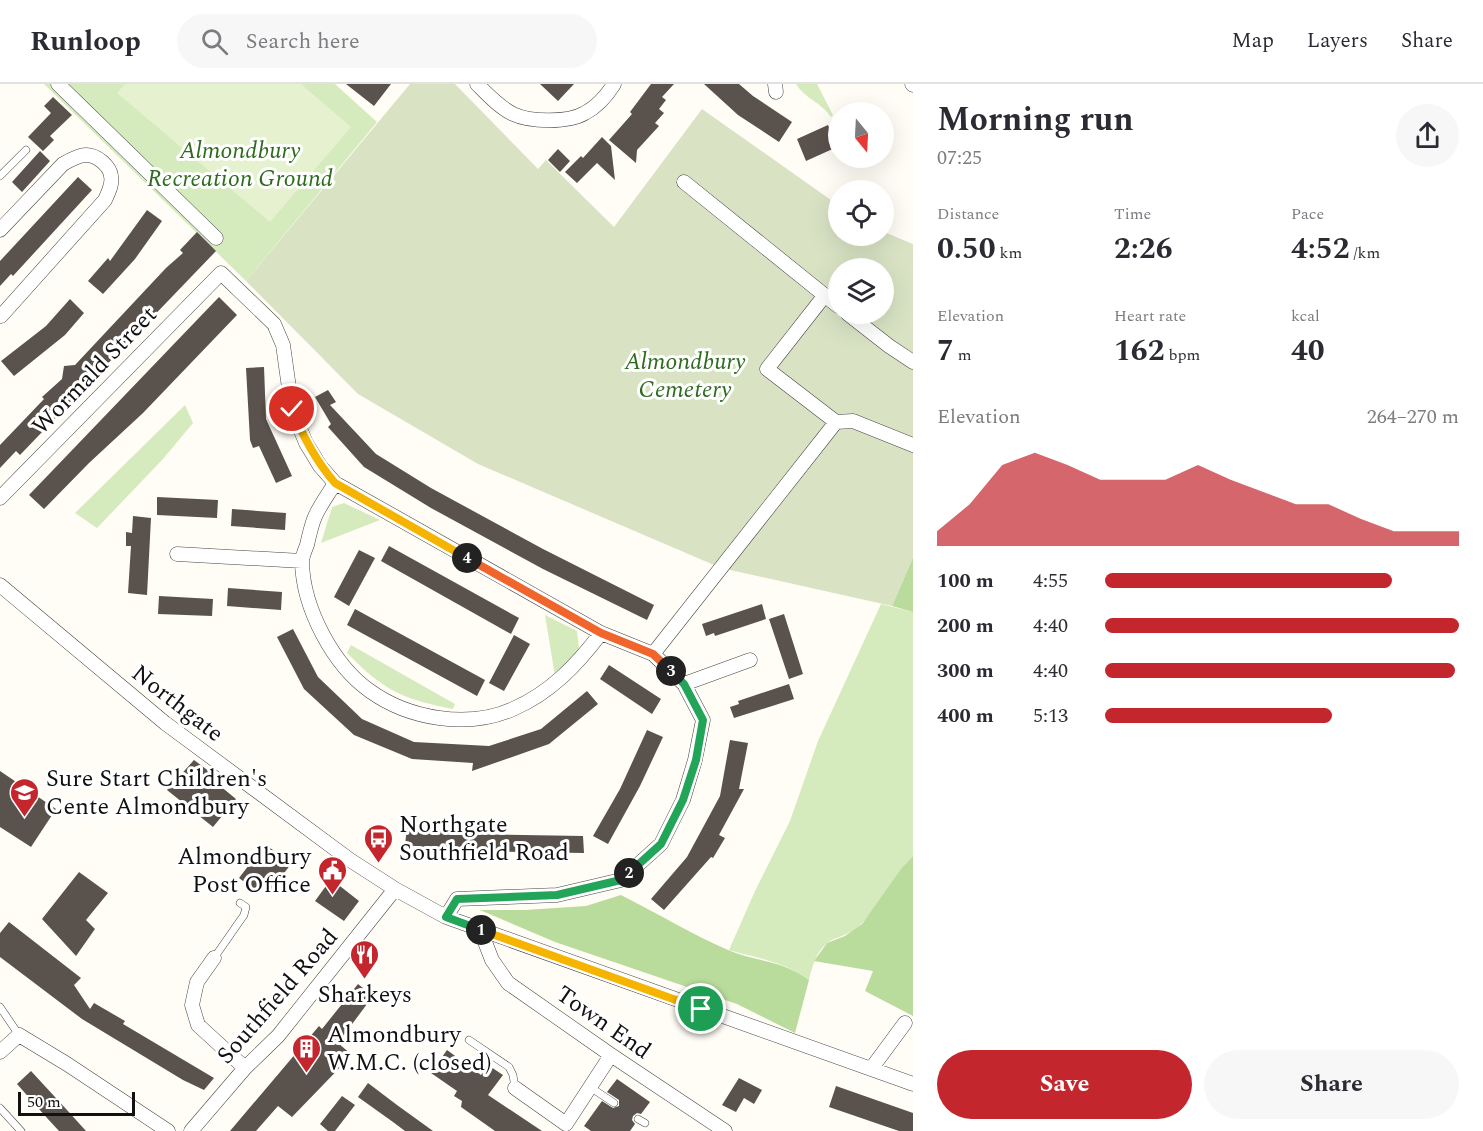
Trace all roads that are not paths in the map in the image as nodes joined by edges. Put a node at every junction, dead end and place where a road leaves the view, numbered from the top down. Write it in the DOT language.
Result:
graph roads {
  1 [pos="58,84"];
  2 [pos="477,84"];
  3 [pos="614,84"];
  4 [pos="26,150"];
  5 [pos="0,176"];
  6 [pos="684,182"];
  7 [pos="0,230"];
  8 [pos="216,238"];
  9 [pos="825,295"];
  10 [pos="828,298"];
  11 [pos="1,316"];
  12 [pos="861,324"];
  13 [pos="913,362"];
  14 [pos="836,422"];
  15 [pos="913,445"];
  16 [pos="335,483"];
  17 [pos="0,498"];
  18 [pos="177,554"];
  19 [pos="302,561"];
  20 [pos="0,585"];
  21 [pos="601,633"];
  22 [pos="653,654"];
  23 [pos="750,660"];
  24 [pos="684,684"];
  25 [pos="395,889"];
  26 [pos="240,903"];
  27 [pos="446,917"];
  28 [pos="480,929"];
  29 [pos="214,958"];
  30 [pos="0,1006"];
  31 [pos="905,1023"];
  32 [pos="19,1035"];
  33 [pos="469,1040"];
  34 [pos="0,1052"];
  35 [pos="611,1055"];
  36 [pos="245,1068"];
  37 [pos="872,1069"];
  38 [pos="913,1084"];
  39 [pos="590,1087"];
  40 [pos="515,1088"];
  41 [pos="614,1103"];
  42 [pos="0,1108"];
  43 [pos="571,1128"];
  44 [pos="21,1131"];
  45 [pos="168,1131"];
  46 [pos="191,1131"];
  47 [pos="725,1131"];
  1 -- 8 [label="street"];
  2 -- 3 [label="street"];
  4 -- 5 [label="lane"];
  6 -- 9 [label="street"];
  7 -- 11 [label="street"];
  9 -- 10 [label="street"];
  9 -- 14 [label="street"];
  12 -- 13 [label="street"];
  14 -- 15 [label="street"];
  14 -- 22 [label="street"];
  16 -- 17 [label="street, Wormald Street"];
  16 -- 19 [label="street"];
  16 -- 21 [label="street"];
  18 -- 19 [label="street"];
  19 -- 21 [label="street"];
  20 -- 25 [label="street, Northgate"];
  21 -- 22 [label="street"];
  22 -- 24 [label="street"];
  23 -- 24 [label="street"];
  24 -- 27 [label="street"];
  25 -- 27 [label="street, Northgate"];
  25 -- 36 [label="street, Southfield Road"];
  26 -- 29 [label="lane"];
  27 -- 28 [label="street, Northgate"];
  28 -- 35 [label="street, Town End"];
  28 -- 37 [label="street, Northgate"];
  29 -- 36 [label="street"];
  30 -- 32 [label="lane"];
  31 -- 37 [label="street"];
  32 -- 34 [label="street"];
  32 -- 45 [label="street"];
  33 -- 40 [label="lane"];
  35 -- 39 [label="street"];
  35 -- 47 [label="street, Town End"];
  36 -- 46 [label="street, Southfield Road"];
  37 -- 38 [label="street, Northgate"];
  39 -- 41 [label="lane"];
  39 -- 43 [label="street"];
  40 -- 43 [label="street"];
  42 -- 44 [label="lane"];
}
